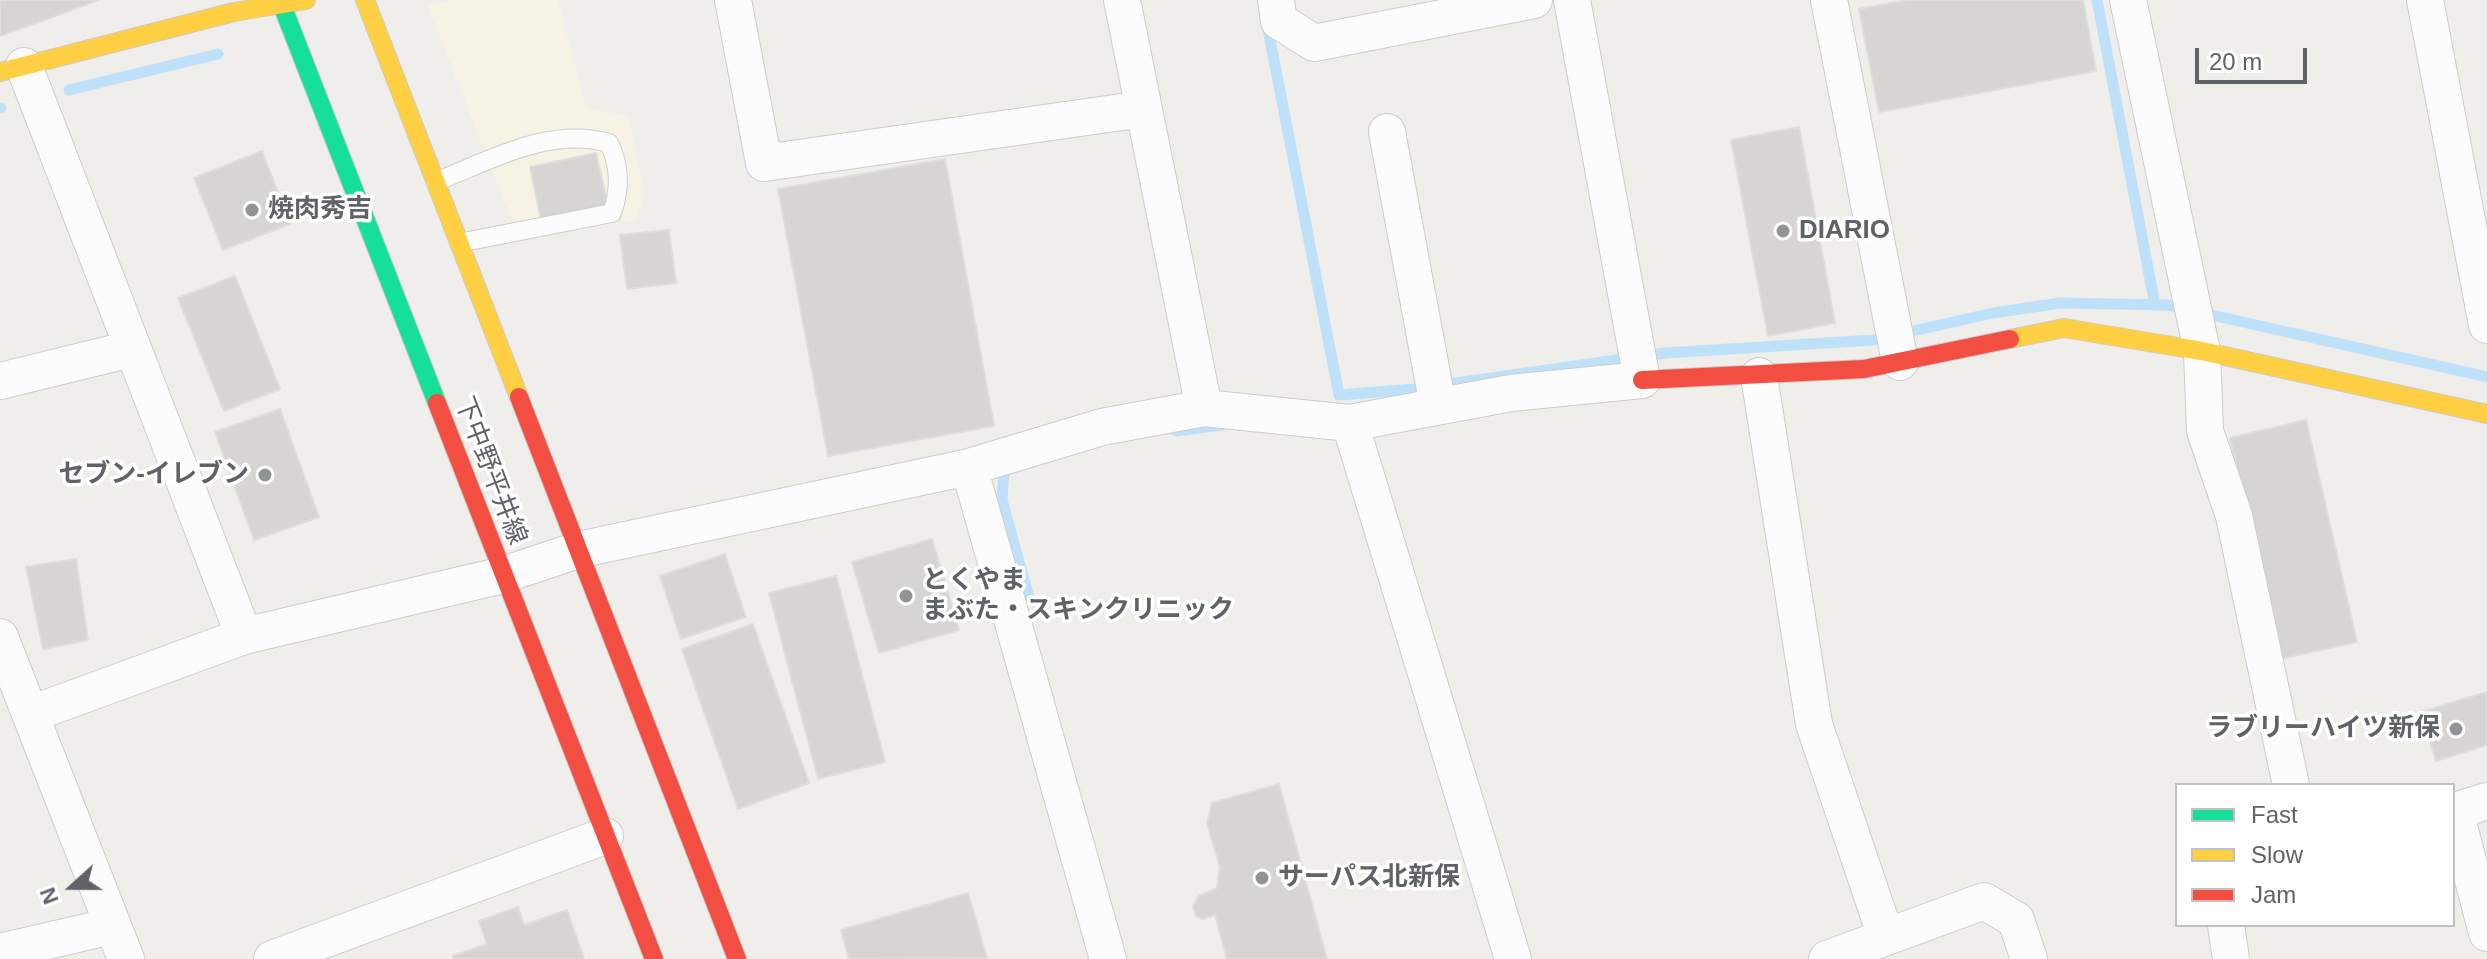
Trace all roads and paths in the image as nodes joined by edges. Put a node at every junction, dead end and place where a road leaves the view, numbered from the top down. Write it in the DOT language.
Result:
graph roads {
  1 [pos="306,0"];
  2 [pos="365,0"];
  3 [pos="733,0"];
  4 [pos="1122,0"];
  5 [pos="1276,0"];
  6 [pos="1534,0"];
  7 [pos="1572,0"];
  8 [pos="1829,0"];
  9 [pos="2128,0"];
  10 [pos="2425,0"];
  11 [pos="281,2"];
  12 [pos="12,69"];
  13 [pos="1143,109"];
  14 [pos="1387,132"];
  15 [pos="435,182"];
  16 [pos="459,243"];
  17 [pos="2197,325"];
  18 [pos="2487,325"];
  19 [pos="1897,344"];
  20 [pos="131,349"];
  21 [pos="1639,365"];
  22 [pos="1759,376"];
  23 [pos="0,381"];
  24 [pos="1436,394"];
  25 [pos="1204,408"];
  26 [pos="2487,414"];
  27 [pos="1350,423"];
  28 [pos="969,467"];
  29 [pos="578,550"];
  30 [pos="503,575"];
  31 [pos="244,636"];
  32 [pos="0,637"];
  33 [pos="31,714"];
  34 [pos="2291,783"];
  35 [pos="2487,801"];
  36 [pos="605,836"];
  37 [pos="112,926"];
  38 [pos="2226,927"];
  39 [pos="2487,933"];
  40 [pos="1886,937"];
  41 [pos="0,952"];
  42 [pos="126,959"];
  43 [pos="272,959"];
  44 [pos="654,959"];
  45 [pos="737,959"];
  46 [pos="1108,959"];
  47 [pos="1513,959"];
  48 [pos="1827,959"];
  49 [pos="2029,959"];
  50 [pos="2231,959"];
  1 -- 11 [label="street"];
  2 -- 15 [label="street, 下中野平井線"];
  3 -- 13 [label="street"];
  4 -- 13 [label="street"];
  5 -- 6 [label="street"];
  7 -- 21 [label="street"];
  8 -- 19 [label="street"];
  9 -- 17 [label="street"];
  10 -- 18 [label="street"];
  11 -- 12 [label="street"];
  11 -- 30 [label="street, 下中野平井線"];
  12 -- 20 [label="street"];
  13 -- 25 [label="street"];
  14 -- 24 [label="street"];
  15 -- 16 [label="street, 下中野平井線"];
  15 -- 16 [label="lane"];
  16 -- 29 [label="street, 下中野平井線"];
  17 -- 19 [label="street"];
  17 -- 26 [label="street"];
  17 -- 34 [label="street"];
  19 -- 22 [label="street"];
  20 -- 23 [label="street"];
  20 -- 31 [label="street"];
  21 -- 22 [label="street"];
  21 -- 24 [label="street"];
  22 -- 40 [label="street"];
  24 -- 27 [label="street"];
  25 -- 27 [label="street"];
  25 -- 28 [label="street"];
  27 -- 47 [label="street"];
  28 -- 29 [label="street"];
  28 -- 46 [label="street"];
  29 -- 30 [label="street"];
  29 -- 45 [label="street, 下中野平井線"];
  30 -- 31 [label="street"];
  30 -- 36 [label="street, 下中野平井線"];
  31 -- 33 [label="street"];
  32 -- 33 [label="street"];
  33 -- 37 [label="street"];
  35 -- 39 [label="street"];
  36 -- 43 [label="street"];
  36 -- 44 [label="street, 下中野平井線"];
  37 -- 41 [label="street"];
  37 -- 42 [label="street"];
  38 -- 50 [label="street"];
  40 -- 48 [label="street"];
  40 -- 49 [label="street"];
}
